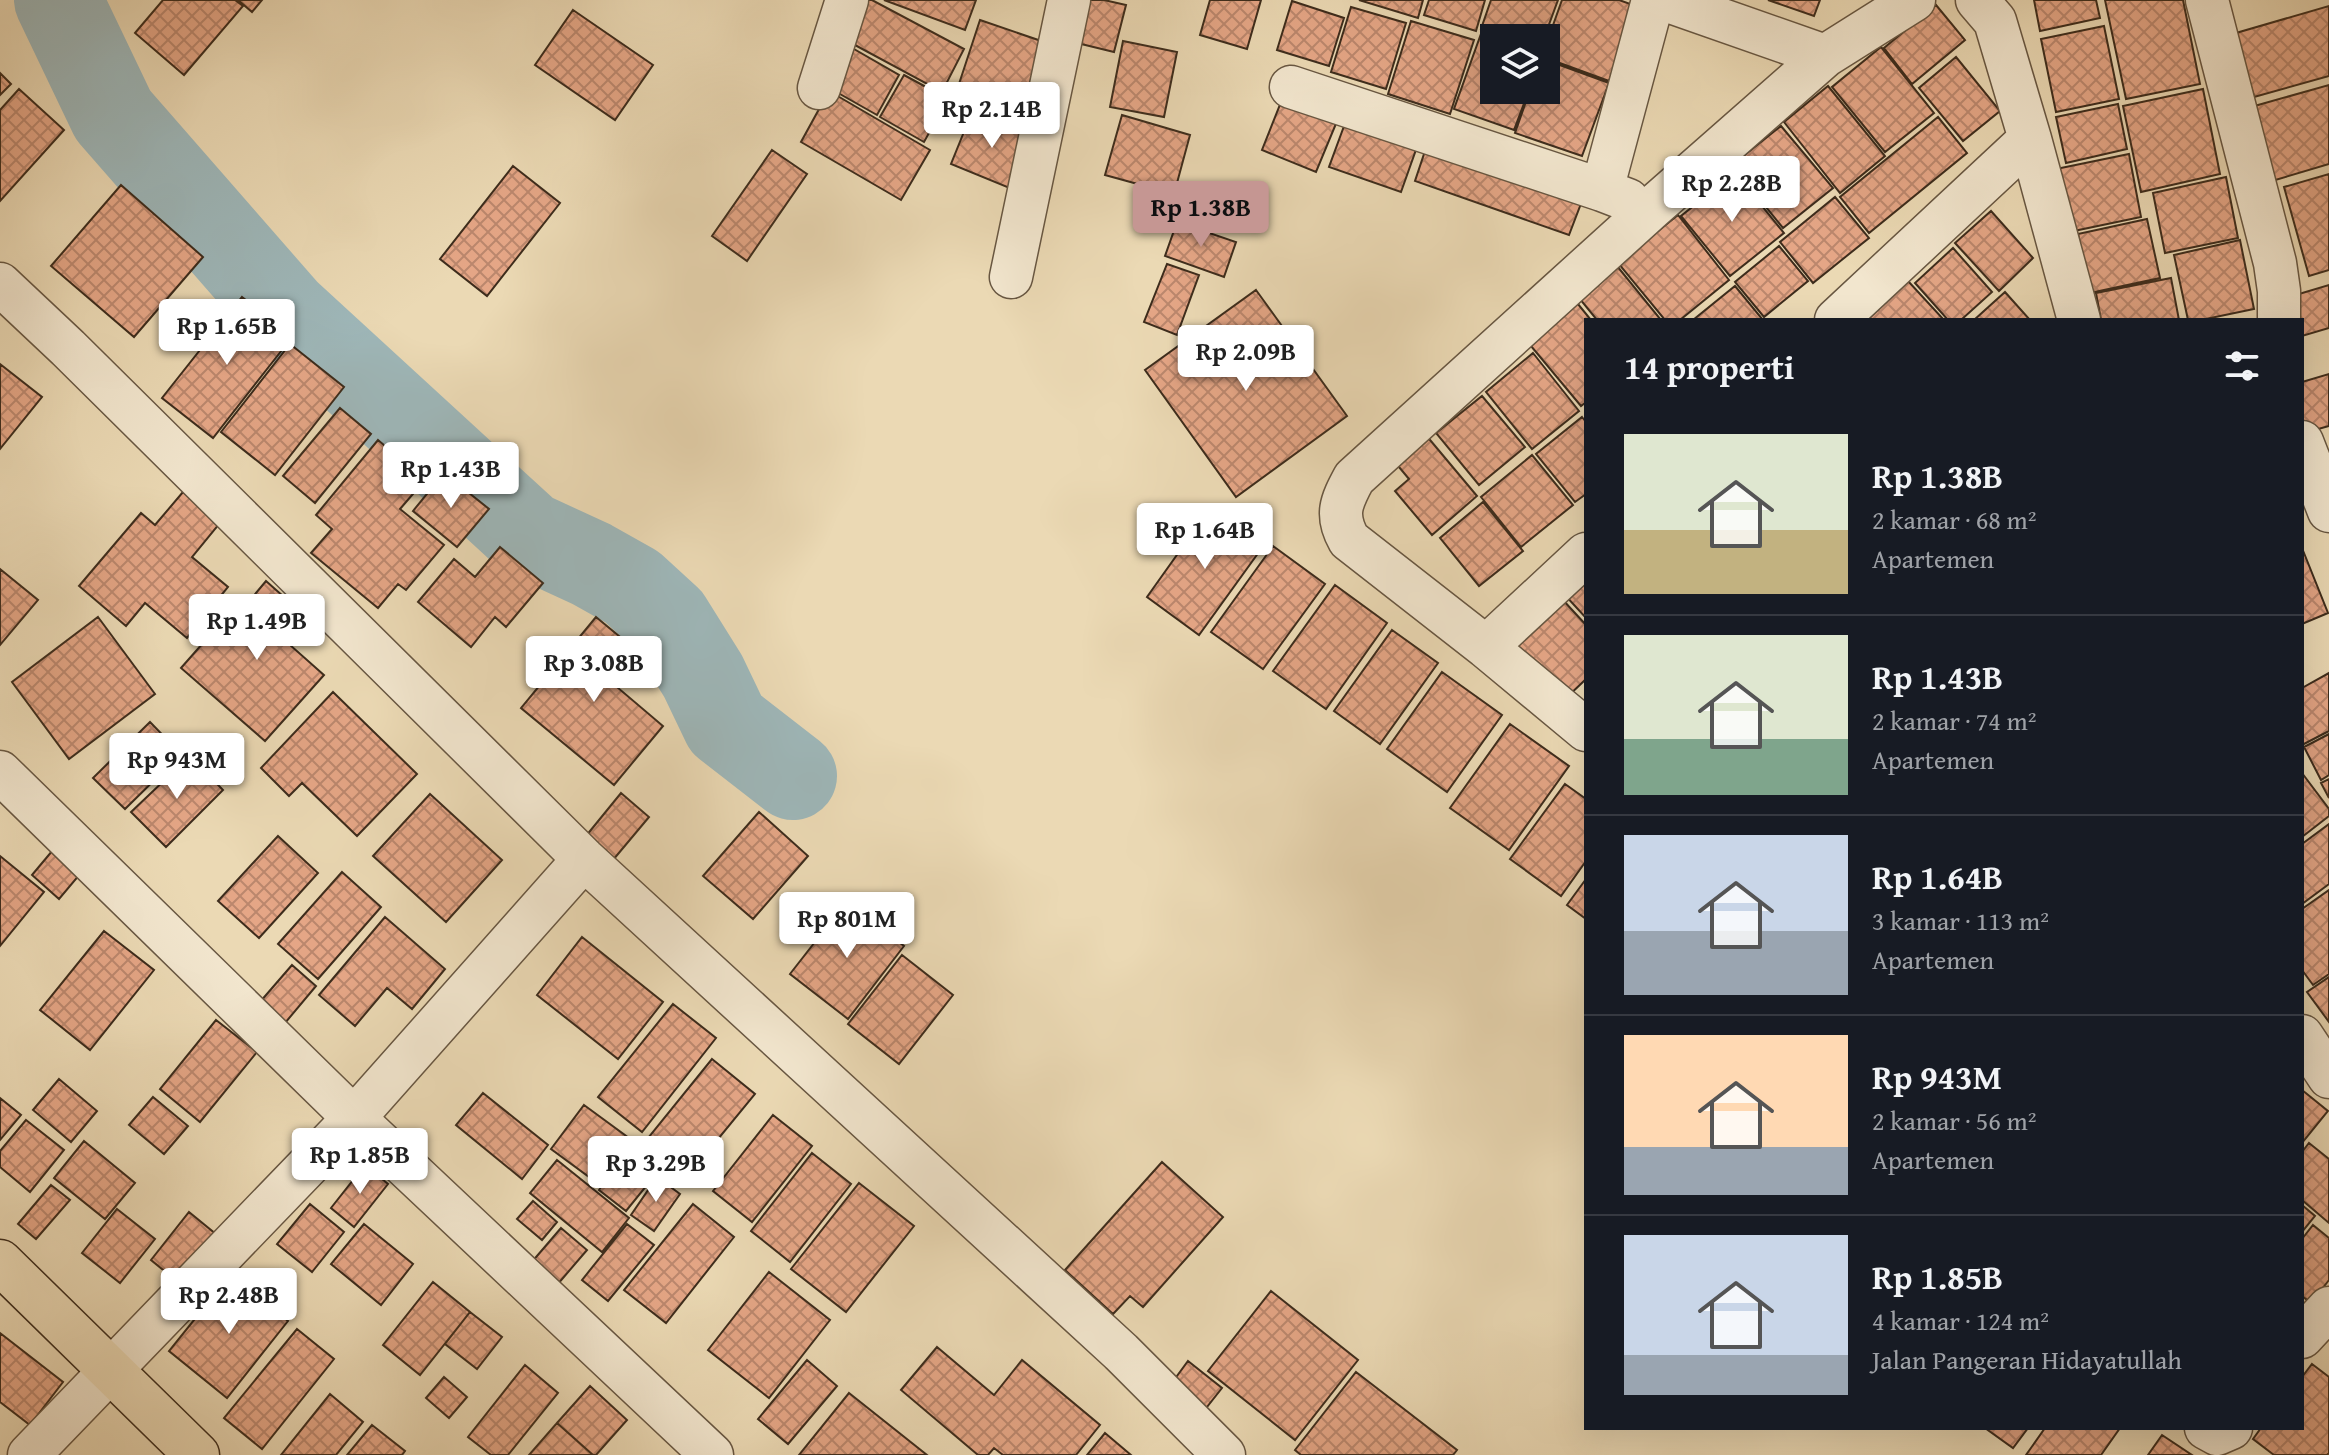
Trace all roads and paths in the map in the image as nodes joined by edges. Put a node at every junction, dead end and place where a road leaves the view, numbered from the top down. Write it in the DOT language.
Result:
graph roads {
  1 [pos="847,0"];
  2 [pos="1069,0"];
  3 [pos="1653,0"];
  4 [pos="1665,0"];
  5 [pos="1914,0"];
  6 [pos="1977,0"];
  7 [pos="2207,0"];
  8 [pos="1825,56"];
  9 [pos="1291,87"];
  10 [pos="819,88"];
  11 [pos="2030,139"];
  12 [pos="1602,190"];
  13 [pos="1652,208"];
  14 [pos="1011,277"];
  15 [pos="0,284"];
  16 [pos="1838,318"];
  17 [pos="2078,318"];
  18 [pos="2279,318"];
  19 [pos="2304,447"];
  20 [pos="2329,511"];
  21 [pos="1584,556"];
  22 [pos="1486,647"];
  23 [pos="1584,728"];
  24 [pos="0,772"];
  25 [pos="584,859"];
  26 [pos="2304,1039"];
  27 [pos="2329,1077"];
  28 [pos="354,1118"];
  29 [pos="0,1262"];
  30 [pos="110,1370"];
  31 [pos="29,1455"];
  32 [pos="197,1455"];
  33 [pos="712,1455"];
  34 [pos="1224,1455"];
  1 -- 10 [label="street"];
  2 -- 14 [label="street"];
  3 -- 12 [label="street"];
  4 -- 8 [label="street"];
  5 -- 8 [label="street"];
  6 -- 11 [label="street"];
  7 -- 18 [label="street"];
  8 -- 13 [label="street"];
  9 -- 12 [label="street"];
  11 -- 16 [label="street"];
  11 -- 17 [label="street"];
  12 -- 13 [label="street"];
  13 -- 22 [label="street"];
  15 -- 25 [label="street"];
  19 -- 20 [label="street"];
  21 -- 22 [label="street"];
  22 -- 23 [label="street"];
  24 -- 28 [label="street"];
  25 -- 28 [label="street"];
  25 -- 34 [label="street"];
  26 -- 27 [label="street"];
  28 -- 30 [label="street"];
  28 -- 33 [label="street"];
  29 -- 30 [label="main road"];
  30 -- 31 [label="street"];
  30 -- 32 [label="main road"];
}
